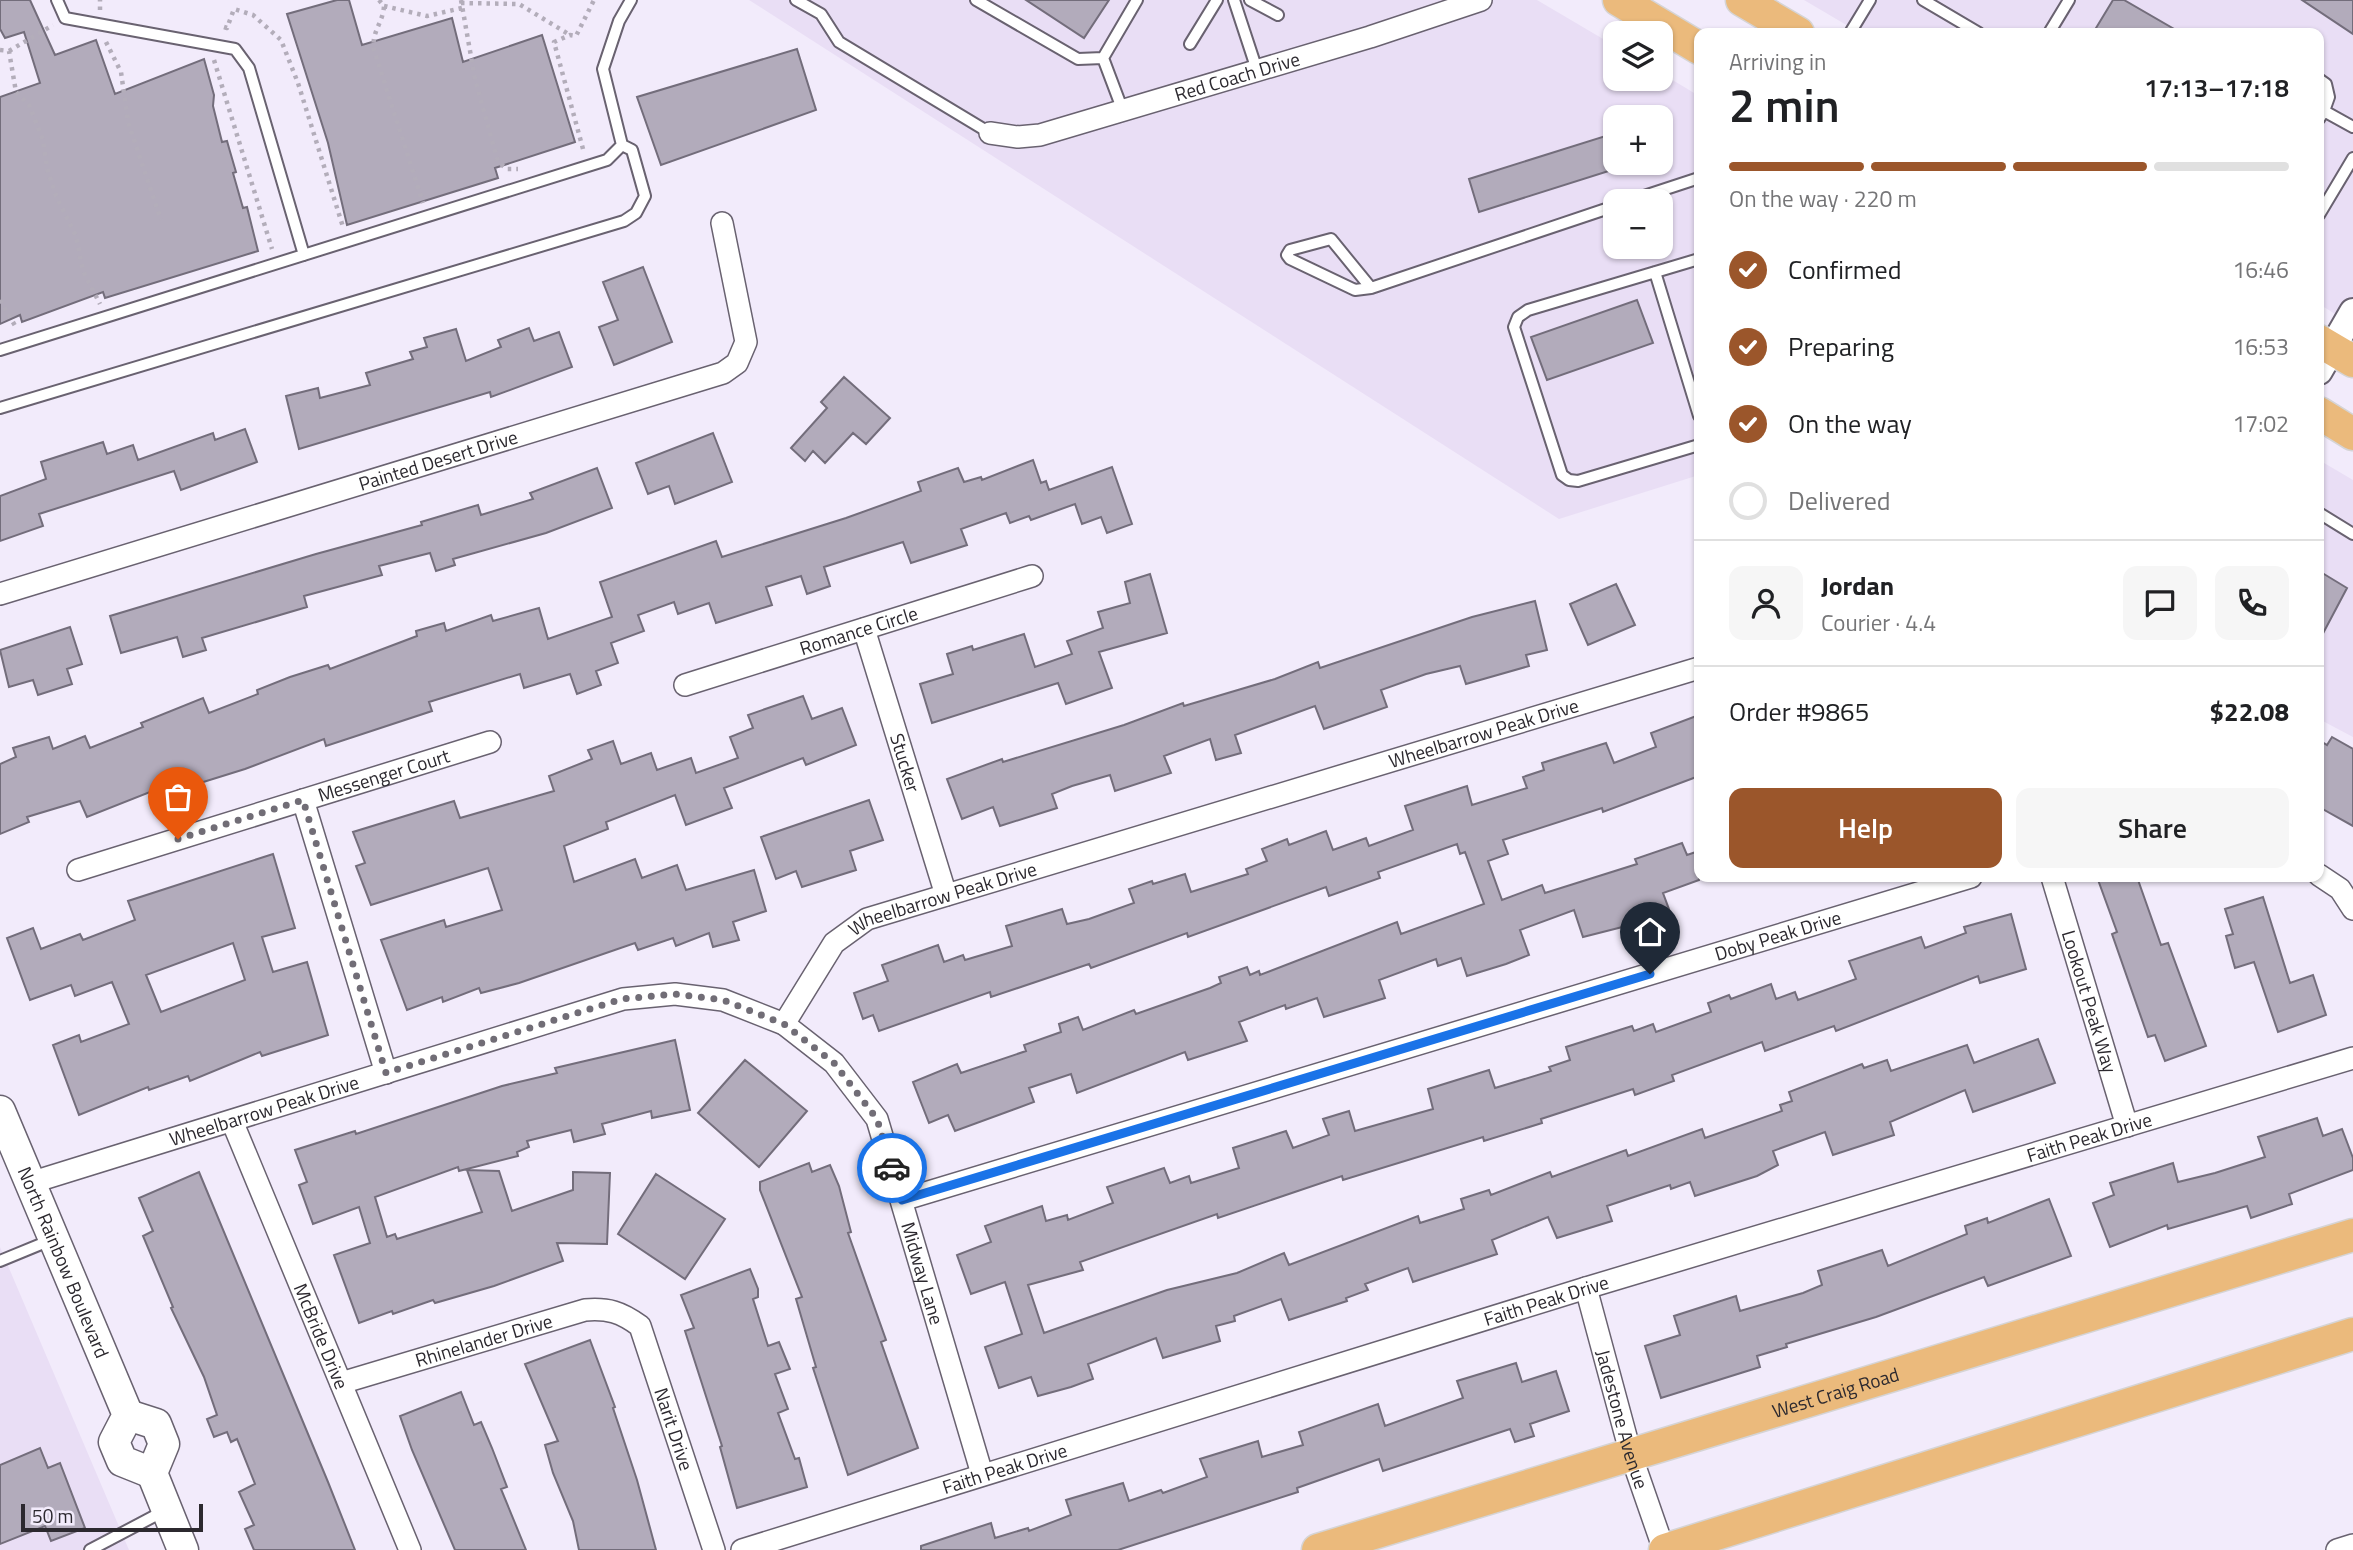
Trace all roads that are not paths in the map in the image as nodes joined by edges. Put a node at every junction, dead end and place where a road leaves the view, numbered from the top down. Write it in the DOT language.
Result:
graph roads {
  1 [pos="57,0"];
  2 [pos="631,0"];
  3 [pos="796,0"];
  4 [pos="976,0"];
  5 [pos="1137,0"];
  6 [pos="1217,0"];
  7 [pos="1234,0"];
  8 [pos="1250,0"];
  9 [pos="1482,0"];
  10 [pos="1619,0"];
  11 [pos="1742,0"];
  12 [pos="1870,0"];
  13 [pos="1923,0"];
  14 [pos="2069,0"];
  15 [pos="997,5"];
  16 [pos="1278,15"];
  17 [pos="1790,28"];
  18 [pos="1853,28"];
  19 [pos="1971,28"];
  20 [pos="2052,28"];
  21 [pos="1190,44"];
  22 [pos="1694,45"];
  23 [pos="1103,58"];
  24 [pos="1257,70"];
  25 [pos="2324,83"];
  26 [pos="2324,108"];
  27 [pos="1123,111"];
  28 [pos="2324,116"];
  29 [pos="2353,127"];
  30 [pos="990,133"];
  31 [pos="621,145"];
  32 [pos="2353,158"];
  33 [pos="1694,180"];
  34 [pos="1666,189"];
  35 [pos="2324,207"];
  36 [pos="1603,210"];
  37 [pos="722,223"];
  38 [pos="303,255"];
  39 [pos="1694,260"];
  40 [pos="1655,272"];
  41 [pos="1371,288"];
  42 [pos="2353,312"];
  43 [pos="0,350"];
  44 [pos="2331,355"];
  45 [pos="1694,400"];
  46 [pos="0,408"];
  47 [pos="2324,416"];
  48 [pos="2353,434"];
  49 [pos="1694,446"];
  50 [pos="2324,516"];
  51 [pos="2353,534"];
  52 [pos="1032,576"];
  53 [pos="0,594"];
  54 [pos="863,629"];
  55 [pos="1694,670"];
  56 [pos="685,685"];
  57 [pos="490,742"];
  58 [pos="303,800"];
  59 [pos="78,870"];
  60 [pos="2324,878"];
  61 [pos="1954,882"];
  62 [pos="2054,882"];
  63 [pos="946,895"];
  64 [pos="2353,909"];
  65 [pos="784,1024"];
  66 [pos="2353,1058"];
  67 [pos="386,1073"];
  68 [pos="0,1111"];
  69 [pos="232,1121"];
  70 [pos="2127,1126"];
  71 [pos="30,1182"];
  72 [pos="902,1200"];
  73 [pos="2353,1235"];
  74 [pos="54,1239"];
  75 [pos="0,1261"];
  76 [pos="1586,1289"];
  77 [pos="625,1315"];
  78 [pos="2353,1334"];
  79 [pos="341,1383"];
  80 [pos="1631,1455"];
  81 [pos="982,1474"];
  82 [pos="167,1509"];
  83 [pos="2353,1545"];
  84 [pos="90,1550"];
  85 [pos="183,1550"];
  86 [pos="410,1550"];
  87 [pos="714,1550"];
  88 [pos="741,1550"];
  89 [pos="1318,1550"];
  90 [pos="1665,1550"];
  91 [pos="2337,1550"];
  1 -- 38 [label="lane"];
  2 -- 31 [label="lane"];
  3 -- 30 [label="lane"];
  4 -- 15 [label="lane"];
  5 -- 23 [label="lane"];
  6 -- 21 [label="lane"];
  7 -- 24 [label="lane"];
  8 -- 16 [label="lane"];
  9 -- 24 [label="street, Red Coach Drive"];
  10 -- 22 [label="main road"];
  11 -- 17 [label="main road"];
  12 -- 18 [label="lane"];
  13 -- 19 [label="lane"];
  14 -- 20 [label="lane"];
  15 -- 23 [label="lane"];
  23 -- 27 [label="lane"];
  24 -- 27 [label="street, Red Coach Drive"];
  25 -- 26 [label="lane"];
  27 -- 30 [label="street, Red Coach Drive"];
  28 -- 29 [label="lane"];
  31 -- 38 [label="lane"];
  31 -- 46 [label="lane"];
  32 -- 35 [label="lane"];
  33 -- 34 [label="lane"];
  36 -- 41 [label="lane"];
  37 -- 53 [label="street, Painted Desert Drive"];
  38 -- 43 [label="lane"];
  39 -- 40 [label="lane"];
  40 -- 45 [label="lane"];
  40 -- 49 [label="lane"];
  41 -- 41 [label="lane"];
  42 -- 44 [label="street"];
  47 -- 48 [label="main road"];
  50 -- 51 [label="lane"];
  52 -- 54 [label="street, Romance Circle"];
  54 -- 56 [label="street, Romance Circle"];
  54 -- 63 [label="street, Stucker"];
  55 -- 63 [label="street, Wheelbarrow Peak Drive"];
  57 -- 58 [label="street, Messenger Court"];
  58 -- 59 [label="street, Messenger Court"];
  58 -- 67 [label="street"];
  60 -- 64 [label="street"];
  61 -- 72 [label="street, Doby Peak Drive"];
  62 -- 70 [label="street, Lookout Peak Way"];
  63 -- 65 [label="street, Wheelbarrow Peak Drive"];
  65 -- 67 [label="street, Wheelbarrow Peak Drive"];
  65 -- 72 [label="street, Midway Lane"];
  66 -- 70 [label="street, Faith Peak Drive"];
  67 -- 69 [label="street, Wheelbarrow Peak Drive"];
  68 -- 71 [label="main road, North Rainbow Boulevard"];
  69 -- 71 [label="street, Wheelbarrow Peak Drive"];
  69 -- 79 [label="street, McBride Drive"];
  70 -- 76 [label="street, Faith Peak Drive"];
  71 -- 74 [label="main road, North Rainbow Boulevard"];
  72 -- 81 [label="street, Midway Lane"];
  73 -- 80 [label="main road, West Craig Road"];
  74 -- 75 [label="lane"];
  74 -- 82 [label="main road, North Rainbow Boulevard"];
  76 -- 80 [label="street, Jadestone Avenue"];
  76 -- 81 [label="street, Faith Peak Drive"];
  77 -- 79 [label="street, Rhinelander Drive"];
  77 -- 87 [label="street, Narit Drive"];
  78 -- 90 [label="main road"];
  79 -- 86 [label="street, McBride Drive"];
  80 -- 89 [label="main road, West Craig Road"];
  80 -- 90 [label="street, Jadestone Avenue"];
  81 -- 88 [label="street, Faith Peak Drive"];
  82 -- 84 [label="lane"];
  82 -- 85 [label="main road, North Rainbow Boulevard"];
  83 -- 91 [label="street"];
}
